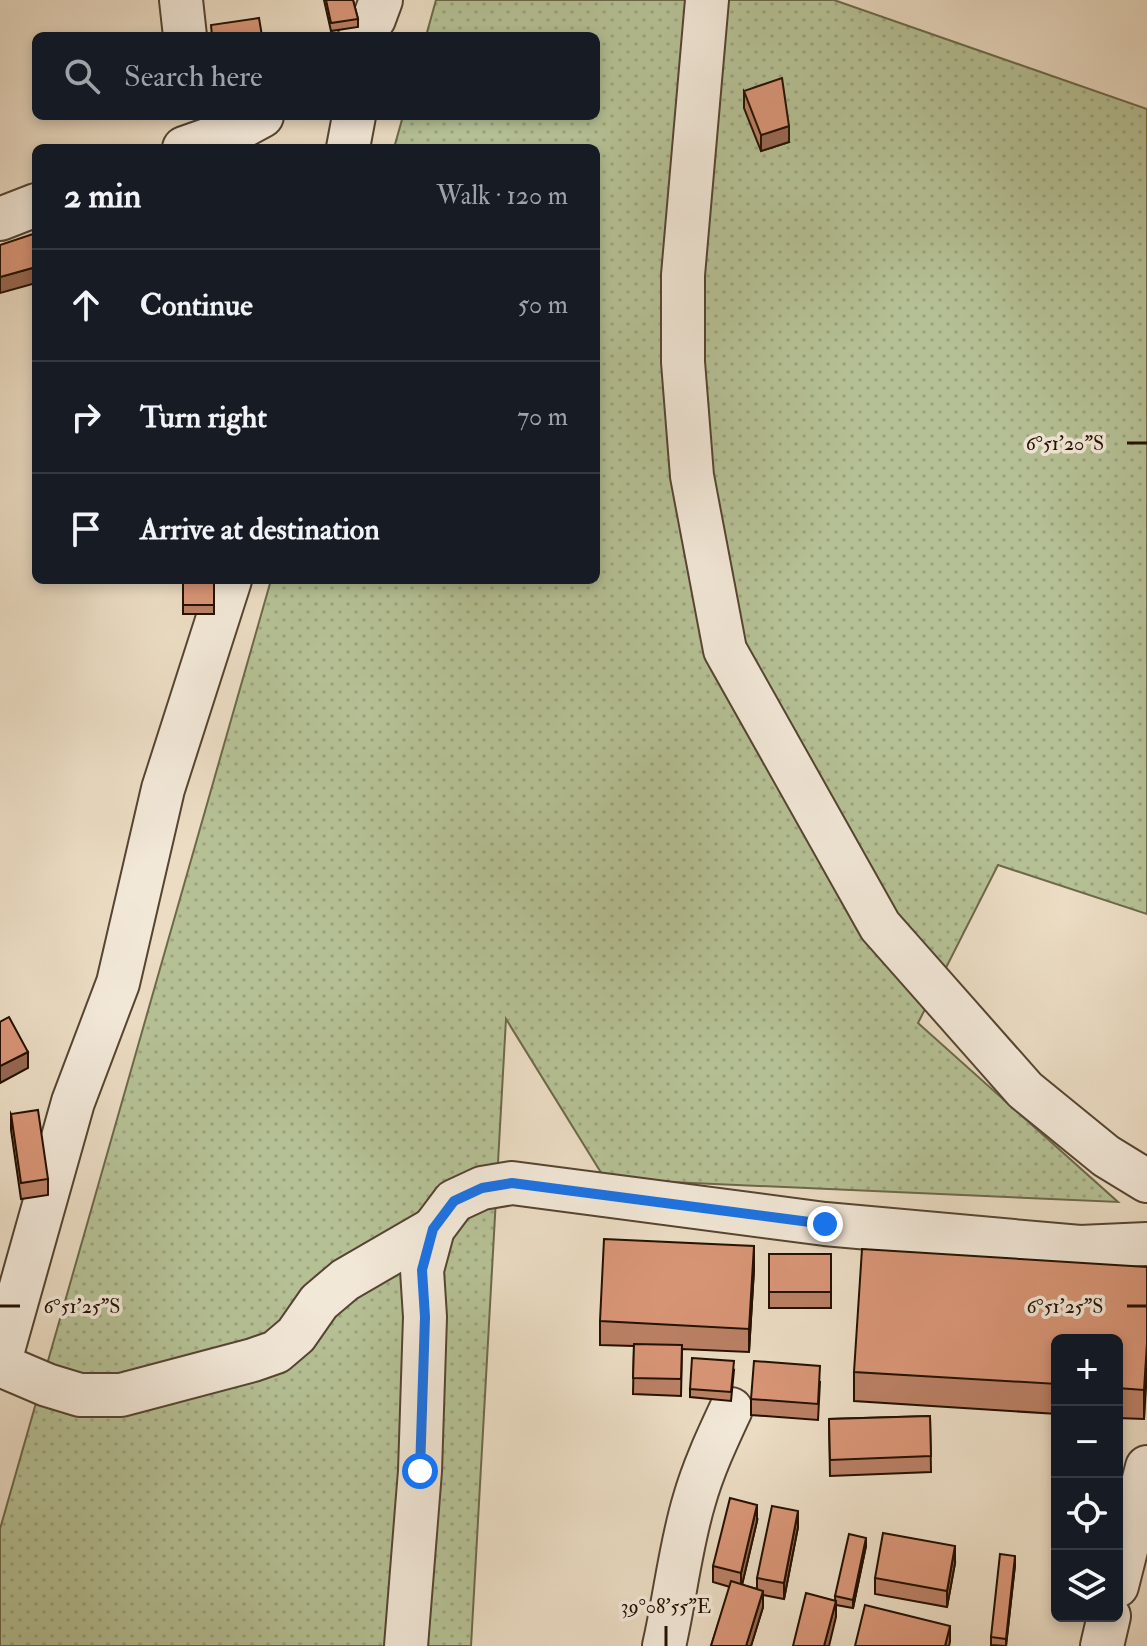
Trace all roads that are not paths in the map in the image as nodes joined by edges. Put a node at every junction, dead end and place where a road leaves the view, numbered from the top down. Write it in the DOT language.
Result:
graph roads {
  1 [pos="181,0"];
  2 [pos="707,0"];
  3 [pos="185,32"];
  4 [pos="255,120"];
  5 [pos="353,120"];
  6 [pos="190,136"];
  7 [pos="349,144"];
  8 [pos="32,207"];
  9 [pos="0,219"];
  10 [pos="229,584"];
  11 [pos="1147,1181"];
  12 [pos="433,1229"];
  13 [pos="1147,1244"];
  14 [pos="0,1363"];
  15 [pos="731,1409"];
  16 [pos="1147,1467"];
  17 [pos="1123,1562"];
  18 [pos="1108,1622"];
  19 [pos="406,1646"];
  20 [pos="664,1646"];
  21 [pos="1102,1646"];
  1 -- 3 [label="street"];
  2 -- 11 [label="street"];
  4 -- 6 [label="street"];
  5 -- 7 [label="street"];
  8 -- 9 [label="street"];
  10 -- 14 [label="street"];
  12 -- 13 [label="street"];
  12 -- 14 [label="street"];
  12 -- 19 [label="street"];
  15 -- 20 [label="street"];
  16 -- 17 [label="street"];
  18 -- 21 [label="street"];
}
